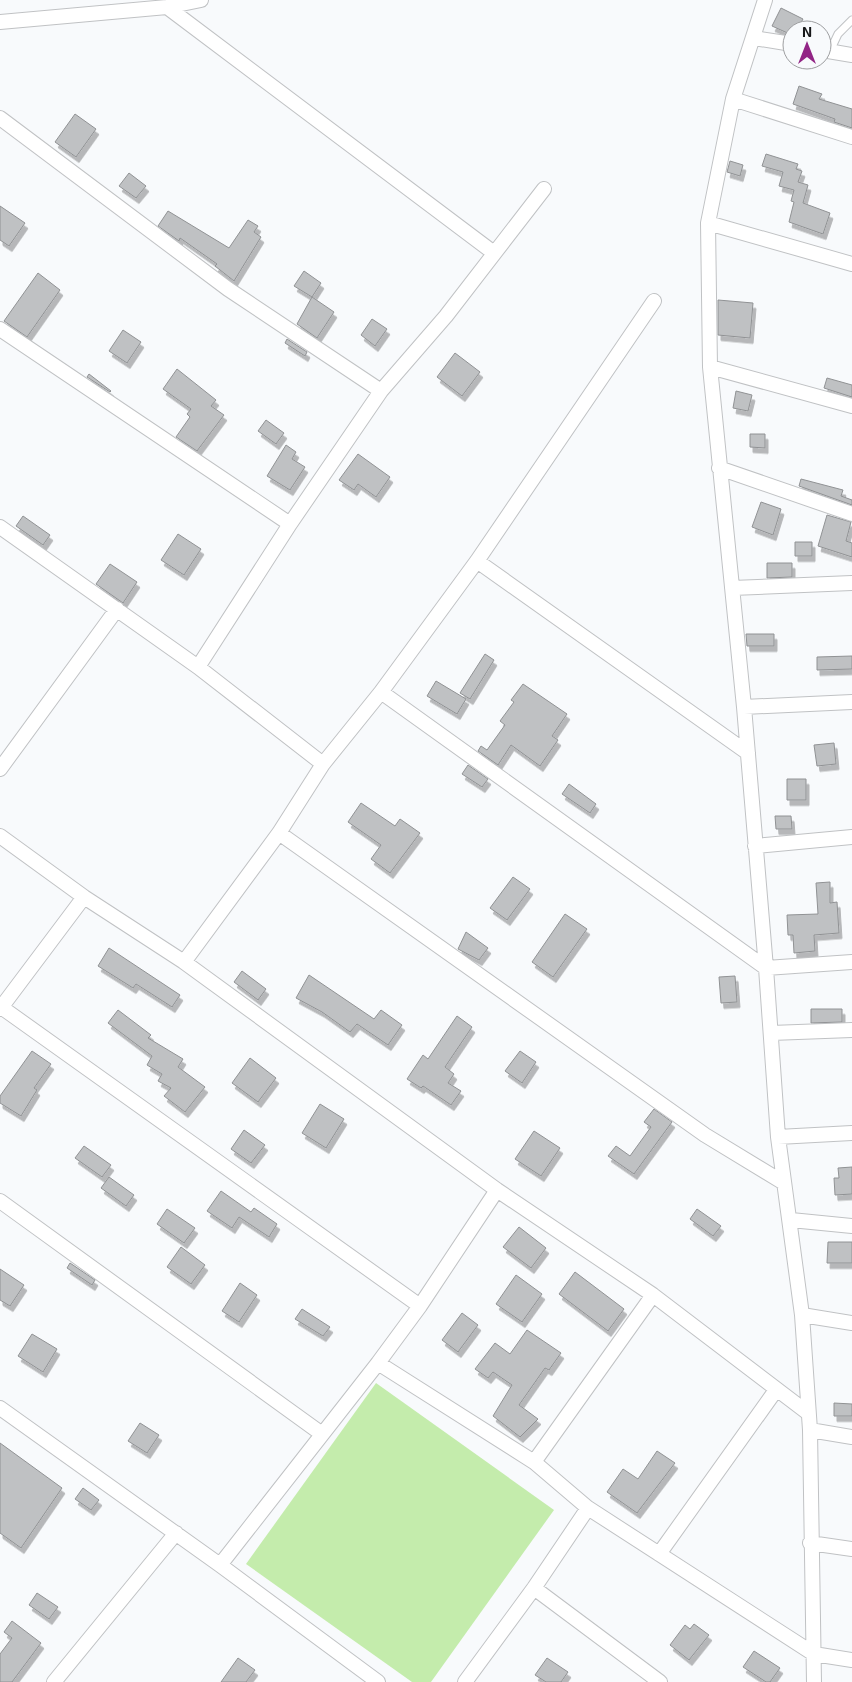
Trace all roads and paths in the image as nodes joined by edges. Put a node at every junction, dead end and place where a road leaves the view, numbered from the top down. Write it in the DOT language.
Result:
graph roads {
  1 [pos="82,0"];
  2 [pos="200,0"];
  3 [pos="763,0"];
  4 [pos="167,7"];
  5 [pos="78,14"];
  6 [pos="852,20"];
  7 [pos="0,22"];
  8 [pos="754,38"];
  9 [pos="782,42"];
  10 [pos="832,42"];
  11 [pos="832,51"];
  12 [pos="852,55"];
  13 [pos="733,99"];
  14 [pos="0,118"];
  15 [pos="852,137"];
  16 [pos="544,190"];
  17 [pos="708,223"];
  18 [pos="494,253"];
  19 [pos="852,264"];
  20 [pos="654,301"];
  21 [pos="0,329"];
  22 [pos="710,367"];
  23 [pos="381,391"];
  24 [pos="852,406"];
  25 [pos="719,468"];
  26 [pos="852,514"];
  27 [pos="290,524"];
  28 [pos="0,527"];
  29 [pos="477,561"];
  30 [pos="852,583"];
  31 [pos="732,588"];
  32 [pos="117,609"];
  33 [pos="198,667"];
  34 [pos="381,692"];
  35 [pos="852,702"];
  36 [pos="744,707"];
  37 [pos="748,753"];
  38 [pos="323,764"];
  39 [pos="0,769"];
  40 [pos="279,833"];
  41 [pos="0,836"];
  42 [pos="852,837"];
  43 [pos="755,846"];
  44 [pos="84,897"];
  45 [pos="184,962"];
  46 [pos="852,962"];
  47 [pos="766,968"];
  48 [pos="1,1008"];
  49 [pos="852,1030"];
  50 [pos="771,1033"];
  51 [pos="852,1133"];
  52 [pos="778,1137"];
  53 [pos="784,1183"];
  54 [pos="497,1190"];
  55 [pos="0,1201"];
  56 [pos="791,1220"];
  57 [pos="852,1226"];
  58 [pos="653,1295"];
  59 [pos="420,1306"];
  60 [pos="802,1315"];
  61 [pos="852,1323"];
  62 [pos="378,1363"];
  63 [pos="776,1390"];
  64 [pos="0,1408"];
  65 [pos="808,1413"];
  66 [pos="810,1430"];
  67 [pos="322,1434"];
  68 [pos="852,1437"];
  69 [pos="534,1462"];
  70 [pos="588,1508"];
  71 [pos="176,1533"];
  72 [pos="810,1542"];
  73 [pos="852,1549"];
  74 [pos="659,1554"];
  75 [pos="220,1565"];
  76 [pos="534,1588"];
  77 [pos="814,1654"];
  78 [pos="852,1660"];
  79 [pos="54,1682"];
  80 [pos="378,1682"];
  81 [pos="465,1682"];
  82 [pos="660,1682"];
  83 [pos="814,1682"];
  1 -- 5 [label="street"];
  2 -- 4 [label="street"];
  3 -- 8 [label="street"];
  4 -- 5 [label="street"];
  4 -- 18 [label="street"];
  5 -- 7 [label="street"];
  6 -- 10 [label="lane"];
  8 -- 9 [label="street"];
  8 -- 13 [label="street"];
  11 -- 12 [label="street"];
  13 -- 15 [label="street"];
  13 -- 17 [label="street"];
  14 -- 23 [label="street"];
  16 -- 18 [label="street"];
  17 -- 19 [label="street"];
  17 -- 22 [label="street"];
  18 -- 23 [label="street"];
  20 -- 29 [label="street"];
  21 -- 27 [label="street"];
  22 -- 24 [label="street"];
  22 -- 25 [label="street"];
  23 -- 27 [label="street"];
  25 -- 26 [label="street"];
  25 -- 31 [label="street"];
  27 -- 33 [label="street"];
  28 -- 32 [label="street"];
  29 -- 34 [label="street"];
  29 -- 37 [label="street"];
  30 -- 31 [label="street"];
  31 -- 36 [label="street"];
  32 -- 33 [label="street"];
  32 -- 39 [label="street"];
  33 -- 38 [label="street"];
  34 -- 38 [label="street"];
  34 -- 47 [label="street"];
  35 -- 36 [label="street"];
  36 -- 37 [label="street"];
  37 -- 43 [label="street"];
  38 -- 40 [label="street"];
  40 -- 45 [label="street"];
  40 -- 53 [label="street"];
  41 -- 44 [label="street"];
  42 -- 43 [label="street"];
  43 -- 47 [label="street"];
  44 -- 45 [label="street"];
  44 -- 48 [label="street"];
  45 -- 54 [label="street"];
  46 -- 47 [label="street"];
  47 -- 50 [label="street"];
  48 -- 59 [label="street"];
  49 -- 50 [label="street"];
  50 -- 52 [label="street"];
  51 -- 52 [label="street"];
  52 -- 53 [label="street"];
  53 -- 56 [label="street"];
  54 -- 58 [label="street"];
  54 -- 59 [label="street"];
  55 -- 67 [label="street"];
  56 -- 57 [label="street"];
  56 -- 60 [label="street"];
  58 -- 63 [label="street"];
  58 -- 69 [label="street"];
  59 -- 62 [label="street"];
  60 -- 61 [label="street"];
  60 -- 65 [label="street"];
  62 -- 67 [label="street"];
  62 -- 69 [label="street"];
  63 -- 65 [label="street"];
  63 -- 74 [label="street"];
  64 -- 71 [label="street"];
  65 -- 66 [label="street"];
  66 -- 68 [label="street"];
  66 -- 72 [label="street"];
  67 -- 75 [label="street"];
  69 -- 70 [label="street"];
  70 -- 74 [label="street"];
  70 -- 76 [label="street"];
  71 -- 75 [label="street"];
  71 -- 79 [label="street"];
  72 -- 73 [label="street"];
  72 -- 77 [label="street"];
  74 -- 77 [label="street"];
  75 -- 80 [label="street"];
  76 -- 81 [label="street"];
  76 -- 82 [label="street"];
  77 -- 78 [label="street"];
  77 -- 83 [label="street"];
}
